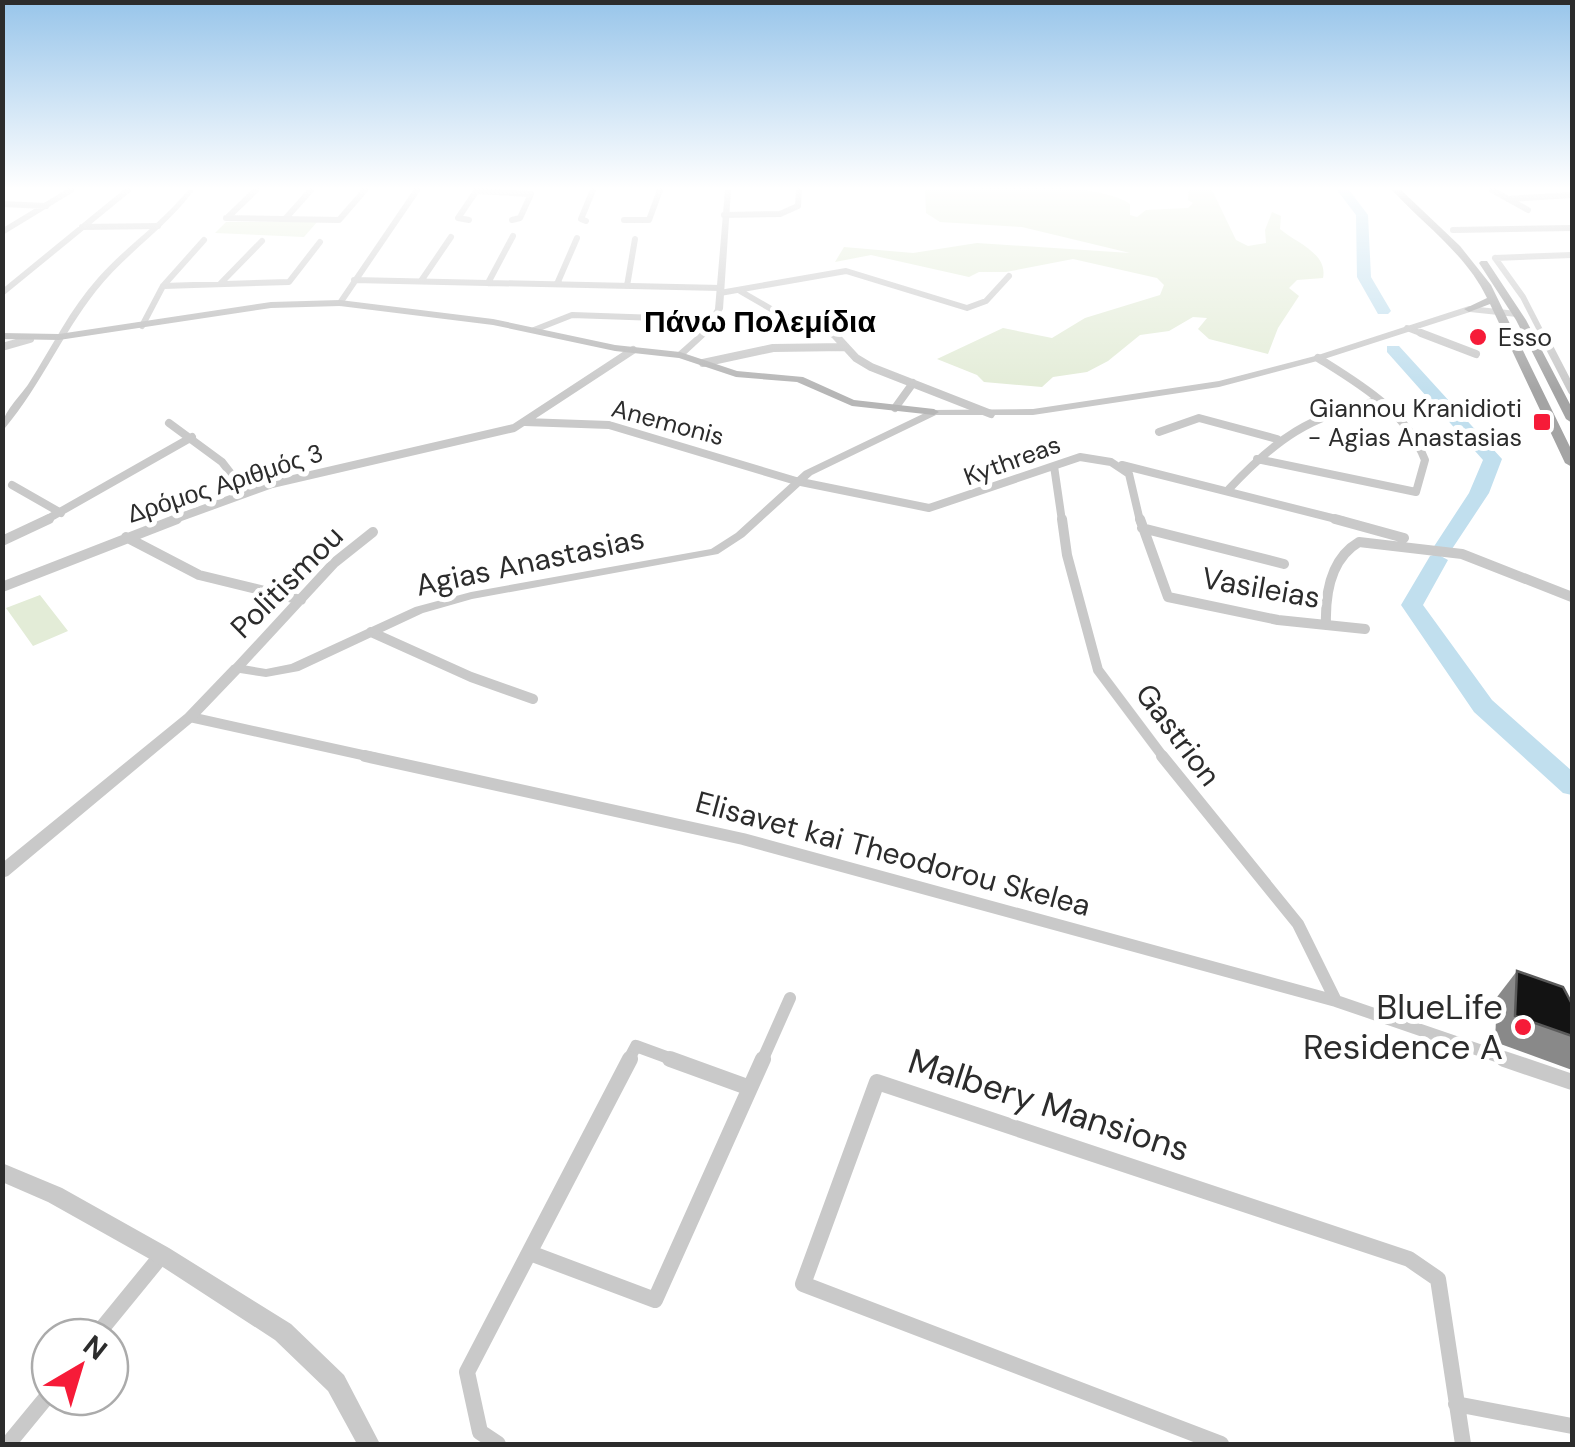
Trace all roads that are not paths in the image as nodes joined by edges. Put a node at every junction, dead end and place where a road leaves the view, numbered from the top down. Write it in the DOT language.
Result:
graph roads {
  1 [pos="44,258"];
  2 [pos="122,258"];
  3 [pos="189,258"];
  4 [pos="245,258"];
  5 [pos="308,258"];
  6 [pos="370,258"];
  7 [pos="437,258"];
  8 [pos="502,258"];
  9 [pos="569,258"];
  10 [pos="631,258"];
  11 [pos="722,258"];
  12 [pos="1463,258"];
  13 [pos="1479,258"];
  14 [pos="1531,258"];
  15 [pos="1009,276"];
  16 [pos="354,280"];
  17 [pos="422,281"];
  18 [pos="488,283"];
  19 [pos="220,284"];
  20 [pos="557,284"];
  21 [pos="164,286"];
  22 [pos="626,286"];
  23 [pos="721,290"];
  24 [pos="740,291"];
  25 [pos="2,293"];
  26 [pos="340,303"];
  27 [pos="1471,311"];
  28 [pos="1504,312"];
  29 [pos="658,318"];
  30 [pos="142,326"];
  31 [pos="1407,328"];
  32 [pos="534,330"];
  33 [pos="2,336"];
  34 [pos="59,337"];
  35 [pos="30,339"];
  36 [pos="2,347"];
  37 [pos="845,347"];
  38 [pos="633,350"];
  39 [pos="1476,354"];
  40 [pos="680,355"];
  41 [pos="1318,358"];
  42 [pos="703,363"];
  43 [pos="1558,363"];
  44 [pos="1572,364"];
  45 [pos="913,383"];
  46 [pos="1572,392"];
  47 [pos="1378,400"];
  48 [pos="895,408"];
  49 [pos="934,412"];
  50 [pos="991,414"];
  51 [pos="1572,419"];
  52 [pos="525,422"];
  53 [pos="169,423"];
  54 [pos="2,426"];
  55 [pos="1159,432"];
  56 [pos="192,437"];
  57 [pos="1277,439"];
  58 [pos="1256,459"];
  59 [pos="1572,463"];
  60 [pos="1054,466"];
  61 [pos="1118,466"];
  62 [pos="796,481"];
  63 [pos="12,485"];
  64 [pos="1229,489"];
  65 [pos="246,492"];
  66 [pos="60,513"];
  67 [pos="1142,528"];
  68 [pos="373,532"];
  69 [pos="126,537"];
  70 [pos="2,541"];
  71 [pos="1414,541"];
  72 [pos="1284,564"];
  73 [pos="2,587"];
  74 [pos="1572,597"];
  75 [pos="301,600"];
  76 [pos="1326,625"];
  77 [pos="1365,629"];
  78 [pos="372,632"];
  79 [pos="237,668"];
  80 [pos="533,699"];
  81 [pos="190,716"];
  82 [pos="2,872"];
  83 [pos="790,998"];
  84 [pos="1336,1001"];
  85 [pos="1572,1082"];
  86 [pos="750,1088"];
  87 [pos="2,1172"];
  88 [pos="530,1253"];
  89 [pos="162,1255"];
  90 [pos="112,1317"];
  91 [pos="1456,1404"];
  92 [pos="30,1417"];
  93 [pos="1572,1426"];
  94 [pos="8,1444"];
  95 [pos="369,1444"];
  96 [pos="498,1444"];
  97 [pos="1220,1444"];
  98 [pos="1463,1444"];
  1 -- 25 [label="street"];
  2 -- 34 [label="street"];
  3 -- 21 [label="street"];
  4 -- 19 [label="street"];
  5 -- 19 [label="street"];
  6 -- 16 [label="street"];
  7 -- 17 [label="street"];
  8 -- 18 [label="street"];
  9 -- 20 [label="street"];
  10 -- 22 [label="street"];
  11 -- 23 [label="street"];
  12 -- 28 [label="main road"];
  13 -- 28 [label="main road"];
  14 -- 43 [label="street"];
  15 -- 24 [label="street"];
  16 -- 17 [label="street"];
  16 -- 26 [label="street"];
  17 -- 18 [label="street"];
  18 -- 20 [label="street"];
  19 -- 21 [label="street"];
  20 -- 22 [label="street"];
  21 -- 30 [label="street"];
  22 -- 23 [label="street"];
  23 -- 24 [label="street"];
  23 -- 40 [label="street"];
  24 -- 37 [label="street"];
  26 -- 30 [label="main road, Agias Anastasias"];
  26 -- 32 [label="main road, Agias Anastasias"];
  27 -- 28 [label="main road"];
  27 -- 28 [label="main road"];
  27 -- 31 [label="street, Agias Anastasias"];
  28 -- 51 [label="main road"];
  28 -- 59 [label="main road"];
  29 -- 32 [label="street"];
  30 -- 34 [label="main road, Agias Anastasias"];
  31 -- 39 [label="street"];
  31 -- 41 [label="street, Agias Anastasias"];
  32 -- 38 [label="main road, Agias Anastasias"];
  33 -- 35 [label="main road, Agias Anastasias"];
  34 -- 35 [label="main road, Agias Anastasias"];
  34 -- 54 [label="street"];
  35 -- 36 [label="street"];
  37 -- 42 [label="street"];
  37 -- 45 [label="street"];
  38 -- 40 [label="main road, Agias Anastasias"];
  38 -- 52 [label="street"];
  40 -- 42 [label="main road, Agias Anastasias"];
  41 -- 47 [label="street"];
  41 -- 50 [label="street, Agias Anastasias"];
  42 -- 48 [label="main road, Agias Anastasias"];
  43 -- 44 [label="street"];
  43 -- 46 [label="street"];
  45 -- 48 [label="street"];
  45 -- 50 [label="street"];
  47 -- 57 [label="street"];
  47 -- 58 [label="street"];
  48 -- 49 [label="main road, Agias Anastasias"];
  49 -- 50 [label="street, Agias Anastasias"];
  49 -- 62 [label="street, Agias Anastasias"];
  52 -- 62 [label="street, Anemonis"];
  52 -- 65 [label="street, Δρόμος Αριθμός 3"];
  53 -- 56 [label="street"];
  55 -- 57 [label="street"];
  56 -- 65 [label="street"];
  56 -- 66 [label="street"];
  57 -- 58 [label="street"];
  58 -- 64 [label="street"];
  60 -- 61 [label="street, Kythreas"];
  60 -- 62 [label="street, Kythreas"];
  60 -- 84 [label="street, Gastrion"];
  61 -- 64 [label="street, Kythreas"];
  61 -- 67 [label="street"];
  62 -- 78 [label="street, Agias Anastasias"];
  63 -- 66 [label="street"];
  64 -- 71 [label="street, Kythreas"];
  65 -- 69 [label="street, Δρόμος Αριθμός 3"];
  66 -- 70 [label="street"];
  67 -- 72 [label="street"];
  67 -- 76 [label="street, Vasileias"];
  68 -- 75 [label="street, Politismou"];
  69 -- 73 [label="street, Δρόμος Αριθμός 3"];
  69 -- 75 [label="street"];
  74 -- 76 [label="street"];
  75 -- 79 [label="street, Politismou"];
  76 -- 77 [label="street, Vasileias"];
  78 -- 79 [label="street, Agias Anastasias"];
  78 -- 80 [label="street"];
  79 -- 81 [label="street"];
  81 -- 82 [label="street"];
  81 -- 84 [label="street, Elisavet kai Theodorou Skelea"];
  83 -- 86 [label="street"];
  84 -- 85 [label="street, Elisavet kai Theodorou Skelea"];
  86 -- 88 [label="street"];
  86 -- 88 [label="street"];
  87 -- 89 [label="street"];
  88 -- 96 [label="street"];
  89 -- 90 [label="street"];
  89 -- 95 [label="street"];
  91 -- 93 [label="street"];
  91 -- 97 [label="street, Malbery Mansions"];
  91 -- 98 [label="street, Malbery Mansions"];
  92 -- 94 [label="street"];
}
